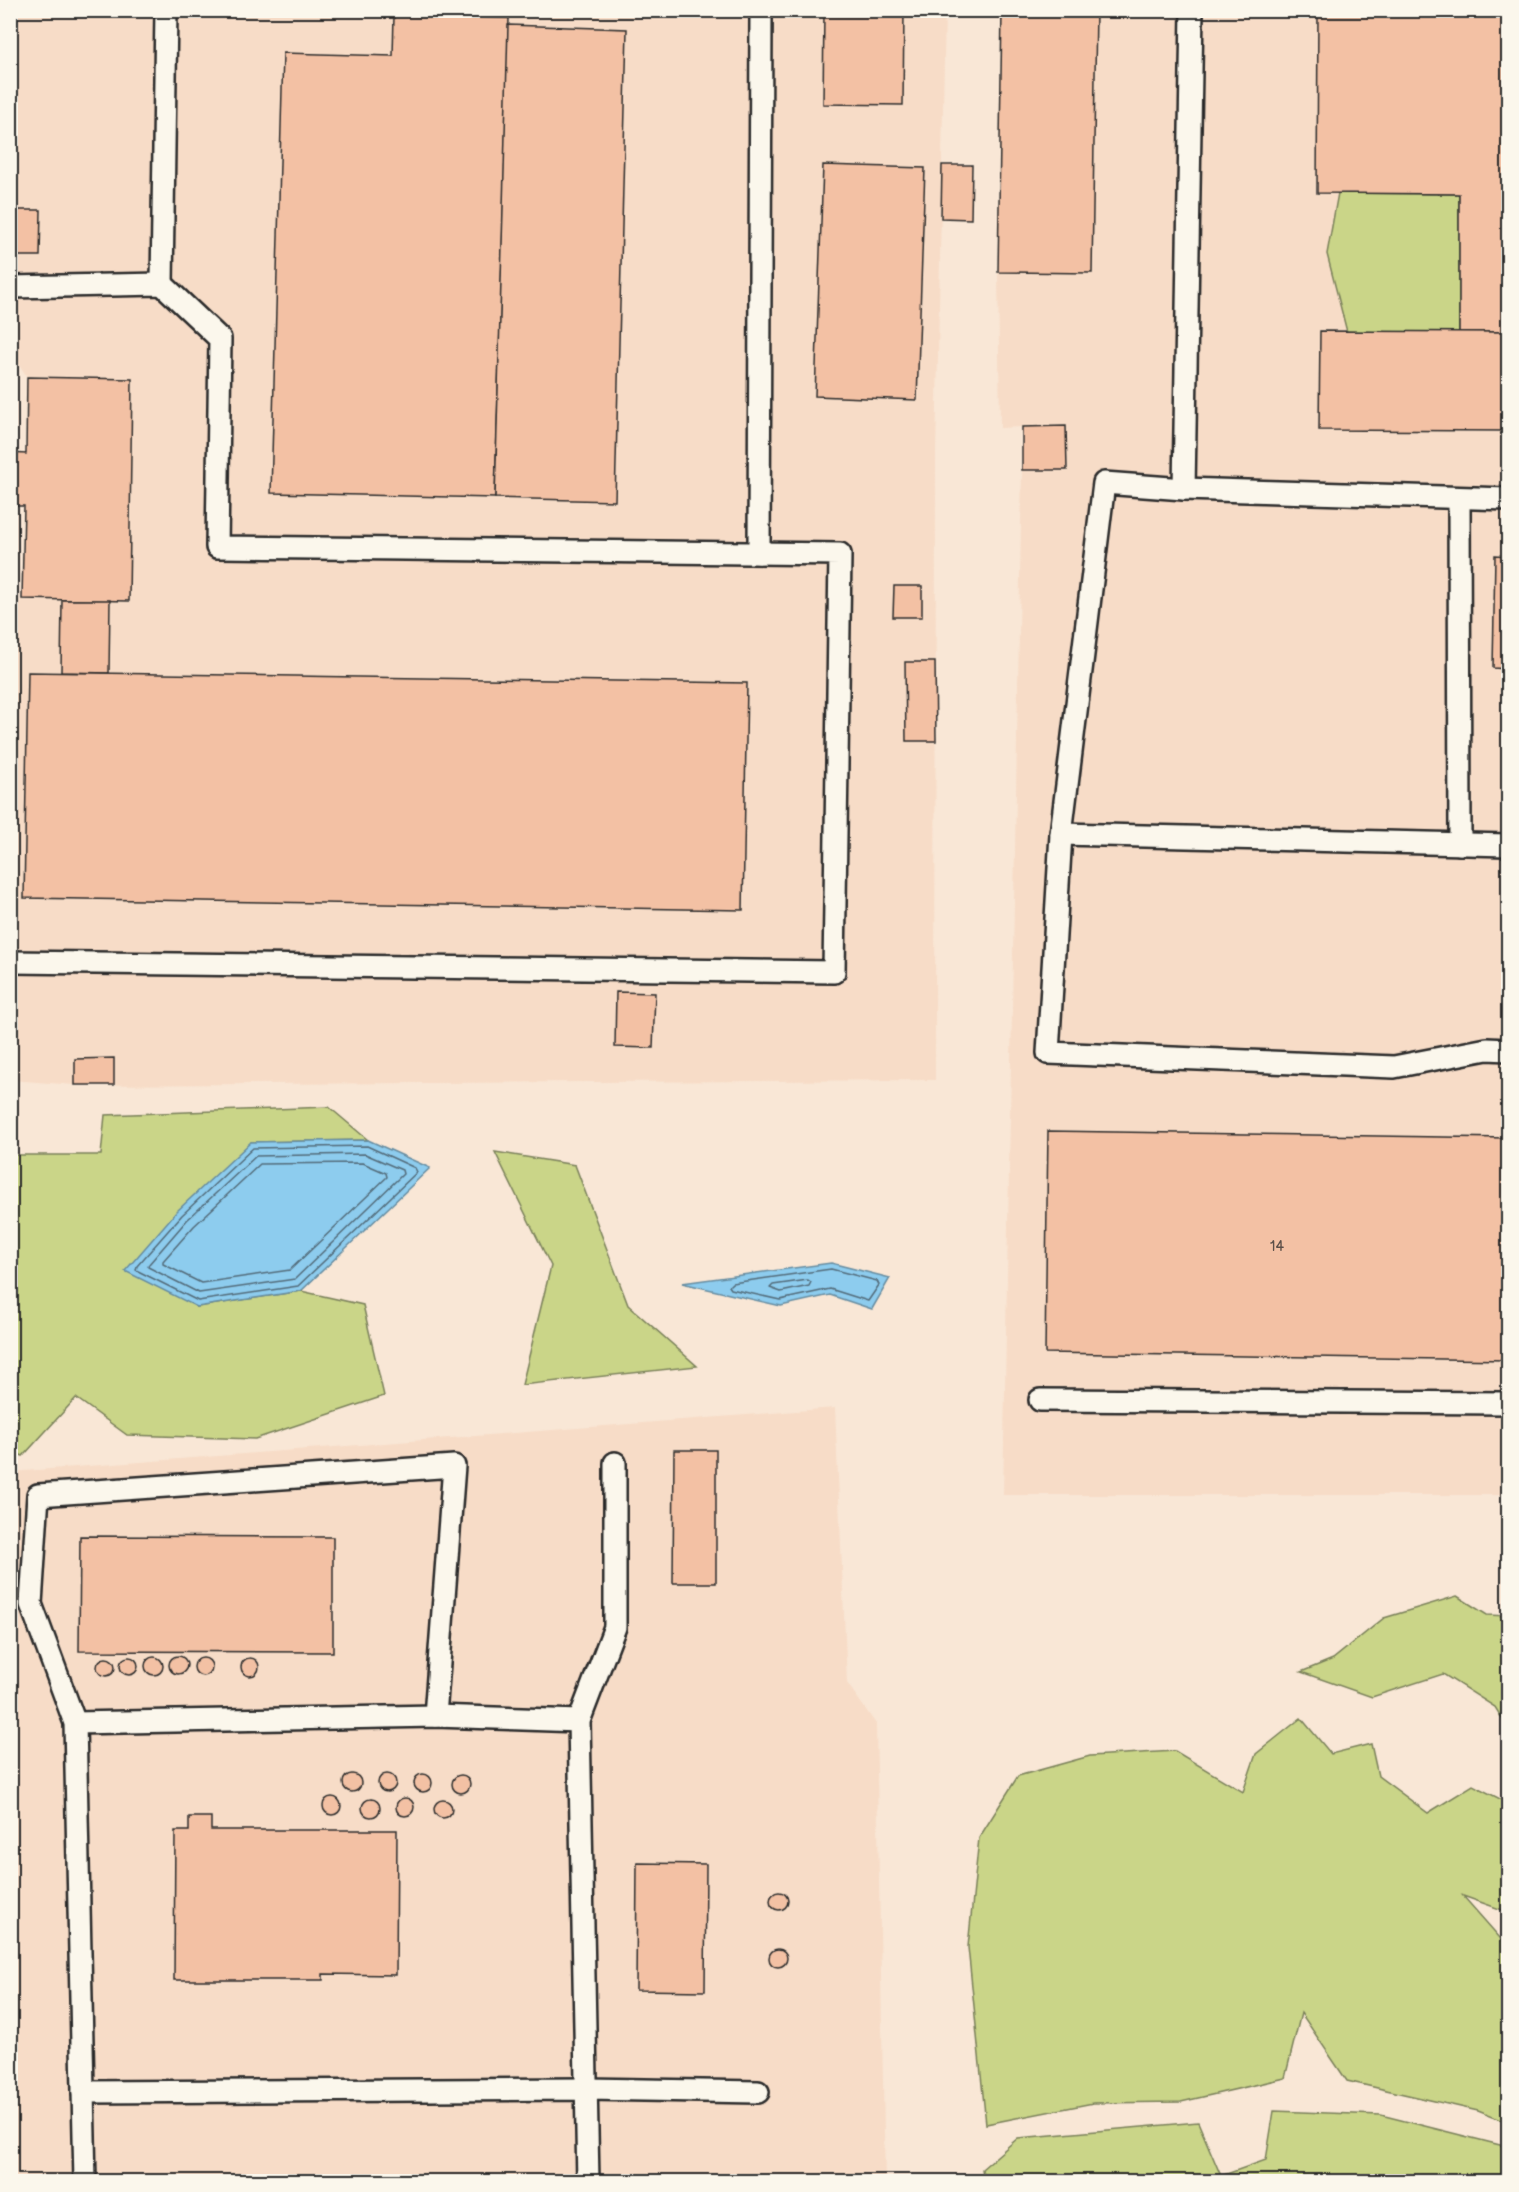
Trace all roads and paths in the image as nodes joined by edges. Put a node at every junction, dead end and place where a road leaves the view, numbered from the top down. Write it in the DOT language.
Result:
graph roads {
  1 [pos="166,10"];
  2 [pos="762,10"];
  3 [pos="1192,10"];
  4 [pos="162,284"];
  5 [pos="10,287"];
  6 [pos="1184,489"];
  7 [pos="1459,498"];
  8 [pos="1509,499"];
  9 [pos="759,553"];
  10 [pos="1061,834"];
  11 [pos="1460,844"];
  12 [pos="1509,845"];
  13 [pos="10,962"];
  14 [pos="1509,1050"];
  15 [pos="1040,1400"];
  16 [pos="1509,1402"];
  17 [pos="615,1463"];
  18 [pos="435,1716"];
  19 [pos="579,1721"];
  20 [pos="75,1723"];
  21 [pos="587,2089"];
  22 [pos="83,2092"];
  23 [pos="758,2092"];
  24 [pos="85,2181"];
  25 [pos="588,2181"];
  1 -- 4 [label="lane"];
  2 -- 9 [label="lane"];
  3 -- 6 [label="lane"];
  4 -- 5 [label="lane"];
  4 -- 9 [label="lane"];
  6 -- 7 [label="lane"];
  6 -- 10 [label="lane"];
  7 -- 8 [label="lane"];
  7 -- 11 [label="lane"];
  9 -- 13 [label="lane"];
  10 -- 11 [label="lane"];
  10 -- 14 [label="lane"];
  11 -- 12 [label="lane"];
  15 -- 16 [label="lane"];
  17 -- 19 [label="lane"];
  18 -- 19 [label="lane"];
  18 -- 20 [label="lane"];
  18 -- 20 [label="lane"];
  19 -- 21 [label="lane"];
  20 -- 22 [label="lane"];
  21 -- 22 [label="lane"];
  21 -- 23 [label="lane"];
  21 -- 25 [label="lane"];
  22 -- 24 [label="lane"];
}
